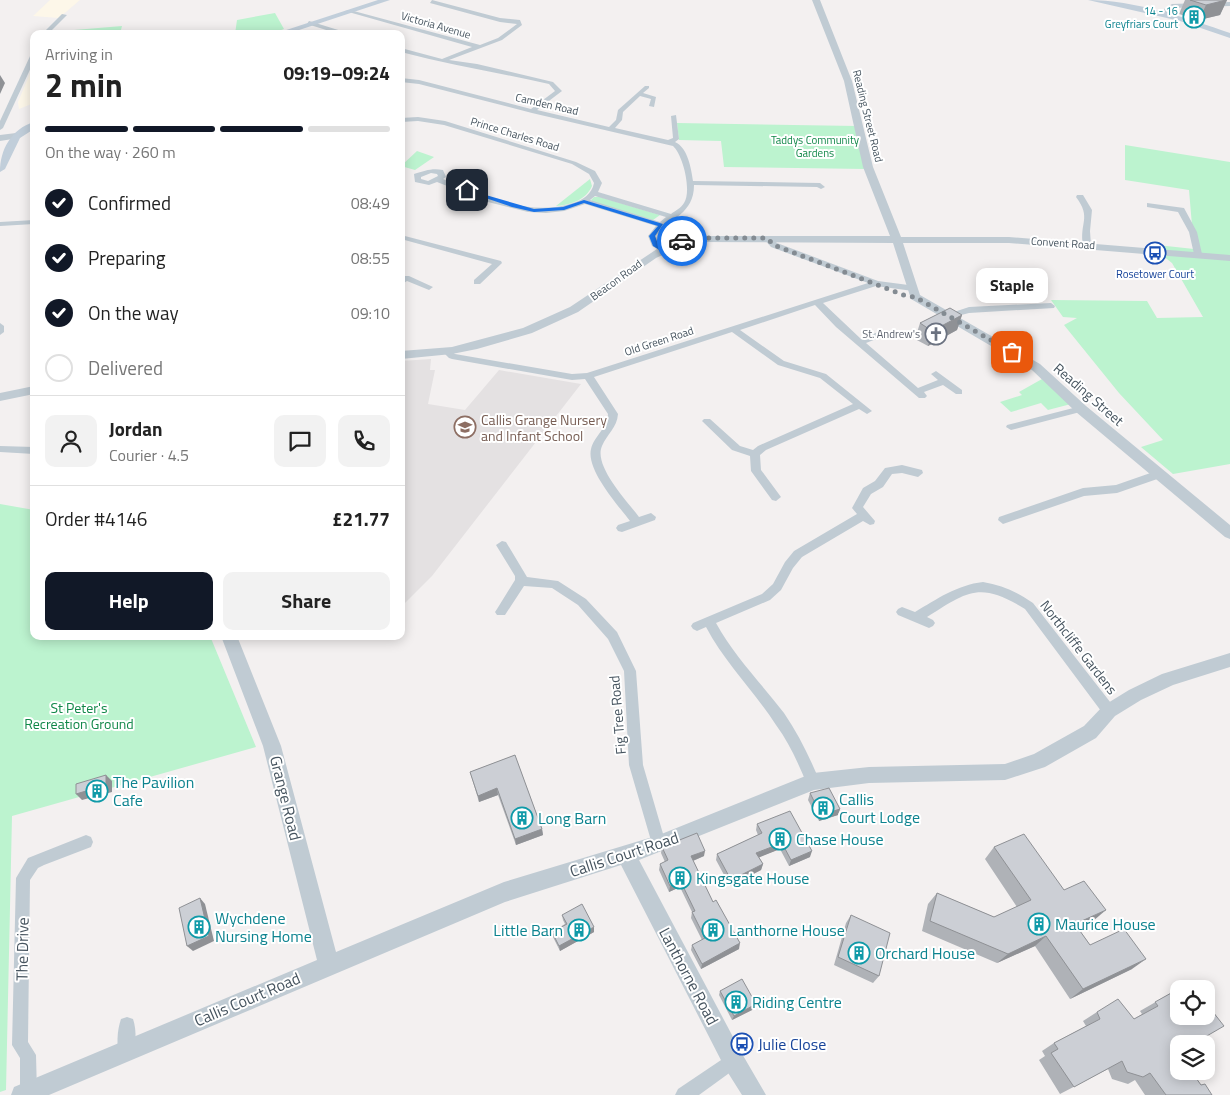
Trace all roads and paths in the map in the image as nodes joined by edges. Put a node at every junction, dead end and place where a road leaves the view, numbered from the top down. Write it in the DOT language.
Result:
graph roads {
  1 [pos="386,0"];
  2 [pos="816,0"];
  3 [pos="1092,0"];
  4 [pos="436,4"];
  5 [pos="1230,4"];
  6 [pos="348,11"];
  7 [pos="64,15"];
  8 [pos="1169,16"];
  9 [pos="309,23"];
  10 [pos="49,30"];
  11 [pos="289,30"];
  12 [pos="333,30"];
  13 [pos="1230,36"];
  14 [pos="476,46"];
  15 [pos="405,51"];
  16 [pos="442,61"];
  17 [pos="30,63"];
  18 [pos="405,80"];
  19 [pos="647,87"];
  20 [pos="638,94"];
  21 [pos="652,106"];
  22 [pos="532,112"];
  23 [pos="674,116"];
  24 [pos="405,120"];
  25 [pos="30,127"];
  26 [pos="0,128"];
  27 [pos="611,128"];
  28 [pos="16,136"];
  29 [pos="0,138"];
  30 [pos="671,141"];
  31 [pos="0,169"];
  32 [pos="439,180"];
  33 [pos="692,183"];
  34 [pos="821,187"];
  35 [pos="589,197"];
  36 [pos="1080,197"];
  37 [pos="1150,205"];
  38 [pos="674,217"];
  39 [pos="30,222"];
  40 [pos="0,224"];
  41 [pos="662,225"];
  42 [pos="405,238"];
  43 [pos="767,238"];
  44 [pos="895,240"];
  45 [pos="1087,245"];
  46 [pos="661,249"];
  47 [pos="1198,254"];
  48 [pos="1230,258"];
  49 [pos="405,279"];
  50 [pos="477,282"];
  51 [pos="876,283"];
  52 [pos="430,287"];
  53 [pos="914,292"];
  54 [pos="816,301"];
  55 [pos="1051,306"];
  56 [pos="946,316"];
  57 [pos="0,326"];
  58 [pos="733,329"];
  59 [pos="0,332"];
  60 [pos="881,334"];
  61 [pos="860,342"];
  62 [pos="446,351"];
  63 [pos="405,355"];
  64 [pos="936,374"];
  65 [pos="588,376"];
  66 [pos="944,381"];
  67 [pos="30,391"];
  68 [pos="959,392"];
  69 [pos="0,397"];
  70 [pos="1081,409"];
  71 [pos="707,426"];
  72 [pos="1011,427"];
  73 [pos="0,449"];
  74 [pos="30,451"];
  75 [pos="755,454"];
  76 [pos="918,473"];
  77 [pos="1159,474"];
  78 [pos="768,494"];
  79 [pos="651,517"];
  80 [pos="1003,520"];
  81 [pos="636,522"];
  82 [pos="622,528"];
  83 [pos="1230,533"];
  84 [pos="502,551"];
  85 [pos="521,581"];
  86 [pos="902,612"];
  87 [pos="502,613"];
  88 [pos="915,618"];
  89 [pos="710,621"];
  90 [pos="929,623"];
  91 [pos="696,626"];
  92 [pos="231,640"];
  93 [pos="1230,660"];
  94 [pos="1109,711"];
  95 [pos="813,782"];
  96 [pos="86,842"];
  97 [pos="659,844"];
  98 [pos="626,855"];
  99 [pos="329,965"];
  100 [pos="127,1025"];
  101 [pos="126,1051"];
  102 [pos="733,1060"];
  103 [pos="30,1093"];
  104 [pos="684,1095"];
  105 [pos="755,1095"];
  1 -- 6 [label="main road"];
  2 -- 44 [label="street, Reading Street Road"];
  3 -- 8 [label="main road"];
  4 -- 14 [label="street, Victoria Avenue"];
  5 -- 8 [label="street"];
  6 -- 9 [label="main road"];
  6 -- 14 [label="street, Victoria Avenue"];
  7 -- 10 [label="street"];
  8 -- 13 [label="main road"];
  9 -- 11 [label="main road"];
  9 -- 12 [label="street"];
  14 -- 16 [label="street"];
  15 -- 16 [label="street"];
  16 -- 22 [label="street"];
  17 -- 26 [label="street"];
  18 -- 22 [label="street, Camden Road"];
  19 -- 20 [label="street"];
  20 -- 21 [label="street"];
  20 -- 27 [label="street"];
  22 -- 27 [label="street, Camden Road"];
  23 -- 30 [label="street"];
  24 -- 35 [label="street, Prince Charles Road"];
  25 -- 28 [label="main road"];
  27 -- 30 [label="street, Camden Road"];
  28 -- 29 [label="street"];
  28 -- 31 [label="main road"];
  30 -- 33 [label="street"];
  32 -- 35 [label="street"];
  33 -- 34 [label="street"];
  33 -- 38 [label="street"];
  35 -- 38 [label="street"];
  35 -- 41 [label="street"];
  36 -- 45 [label="street"];
  37 -- 47 [label="street"];
  38 -- 41 [label="street"];
  39 -- 40 [label="street"];
  41 -- 46 [label="street"];
  42 -- 50 [label="street"];
  43 -- 44 [label="street, Beacon Road"];
  43 -- 46 [label="street, Beacon Road"];
  43 -- 51 [label="street"];
  44 -- 45 [label="street, Convent Road"];
  44 -- 53 [label="street"];
  45 -- 47 [label="street, Convent Road"];
  46 -- 62 [label="street, Beacon Road"];
  47 -- 48 [label="street, Convent Road"];
  49 -- 52 [label="street"];
  51 -- 53 [label="street"];
  51 -- 54 [label="street, Old Green Road"];
  53 -- 56 [label="street, Reading Street"];
  54 -- 58 [label="street, Old Green Road"];
  54 -- 61 [label="street"];
  55 -- 56 [label="street"];
  56 -- 70 [label="street, Reading Street"];
  57 -- 59 [label="street"];
  58 -- 65 [label="street, Old Green Road"];
  58 -- 75 [label="street"];
  60 -- 61 [label="street"];
  61 -- 66 [label="street"];
  62 -- 63 [label="street, Beacon Road"];
  62 -- 65 [label="street, Old Green Road"];
  64 -- 66 [label="street"];
  65 -- 81 [label="street"];
  66 -- 68 [label="street"];
  67 -- 69 [label="street"];
  70 -- 72 [label="street"];
  70 -- 77 [label="street, Reading Street"];
  71 -- 75 [label="street"];
  73 -- 74 [label="street"];
  75 -- 78 [label="street"];
  76 -- 89 [label="street"];
  77 -- 80 [label="street"];
  77 -- 83 [label="street, Reading Street"];
  79 -- 81 [label="street"];
  81 -- 82 [label="street"];
  84 -- 85 [label="street"];
  85 -- 87 [label="street"];
  85 -- 97 [label="street, Fig Tree Road"];
  86 -- 88 [label="street"];
  88 -- 90 [label="street"];
  88 -- 94 [label="street, Northcliffe Gardens"];
  89 -- 91 [label="street"];
  89 -- 95 [label="street"];
  92 -- 99 [label="street, Grange Road"];
  93 -- 94 [label="street, Callis Court Road"];
  94 -- 95 [label="street, Callis Court Road"];
  95 -- 97 [label="street, Callis Court Road"];
  96 -- 103 [label="street, The Drive"];
  97 -- 98 [label="street, Callis Court Road"];
  98 -- 99 [label="street, Callis Court Road"];
  98 -- 102 [label="street, Lanthorne Road"];
  99 -- 101 [label="street, Callis Court Road"];
  100 -- 101 [label="street"];
  101 -- 103 [label="street, Callis Court Road"];
  102 -- 104 [label="street"];
  102 -- 105 [label="street, Lanthorne Road"];
}
